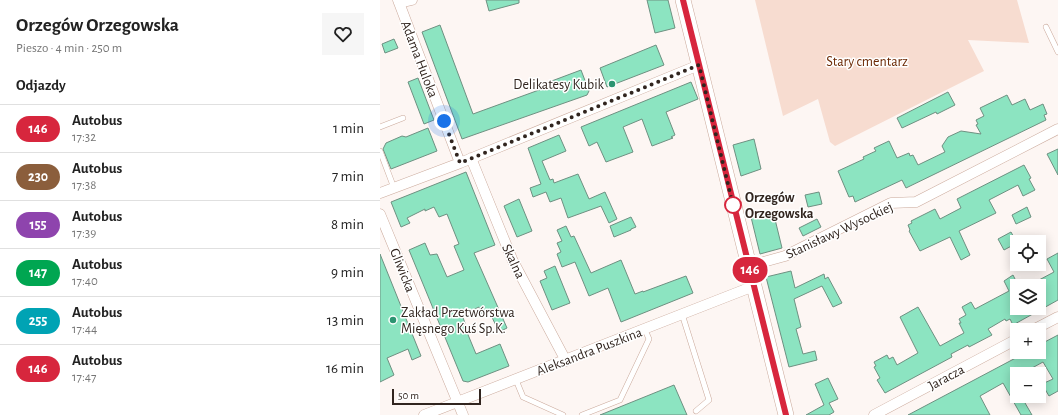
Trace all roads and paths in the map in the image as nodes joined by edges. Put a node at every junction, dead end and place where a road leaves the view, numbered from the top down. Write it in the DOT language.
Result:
graph roads {
  1 [pos="412,0"];
  2 [pos="683,0"];
  3 [pos="398,2"];
  4 [pos="1046,26"];
  5 [pos="1058,52"];
  6 [pos="699,65"];
  7 [pos="404,118"];
  8 [pos="380,127"];
  9 [pos="1058,129"];
  10 [pos="380,151"];
  11 [pos="471,158"];
  12 [pos="460,163"];
  13 [pos="394,188"];
  14 [pos="380,193"];
  15 [pos="380,214"];
  16 [pos="748,266"];
  17 [pos="754,286"];
  18 [pos="682,314"];
  19 [pos="1058,317"];
  20 [pos="1046,323"];
  21 [pos="645,330"];
  22 [pos="1010,343"];
  23 [pos="566,361"];
  24 [pos="516,380"];
  25 [pos="458,402"];
  26 [pos="696,411"];
  27 [pos="424,415"];
  28 [pos="463,415"];
  29 [pos="563,415"];
  30 [pos="582,415"];
  31 [pos="786,415"];
  32 [pos="874,415"];
  1 -- 3 [label="street"];
  2 -- 6 [label="street"];
  3 -- 12 [label="street, Adama Huloka"];
  4 -- 5 [label="lane"];
  6 -- 11 [label="street"];
  6 -- 16 [label="street"];
  7 -- 8 [label="lane"];
  9 -- 16 [label="street, Stanisławy Wysockiej"];
  10 -- 13 [label="lane"];
  11 -- 12 [label="street"];
  11 -- 23 [label="street, Skalna"];
  12 -- 13 [label="street"];
  13 -- 14 [label="street"];
  15 -- 25 [label="street, Gliwicka"];
  16 -- 17 [label="street"];
  17 -- 18 [label="street, Aleksandra Puszkina"];
  17 -- 31 [label="street"];
  18 -- 21 [label="street, Aleksandra Puszkina"];
  18 -- 26 [label="lane"];
  19 -- 20 [label="street"];
  21 -- 23 [label="street, Aleksandra Puszkina"];
  21 -- 30 [label="lane"];
  22 -- 32 [label="street, Jaracza"];
  23 -- 24 [label="street, Aleksandra Puszkina"];
  24 -- 25 [label="street, Aleksandra Puszkina"];
  24 -- 29 [label="lane"];
  25 -- 27 [label="street, Aleksandra Puszkina"];
  25 -- 28 [label="street, Gliwicka"];
}
